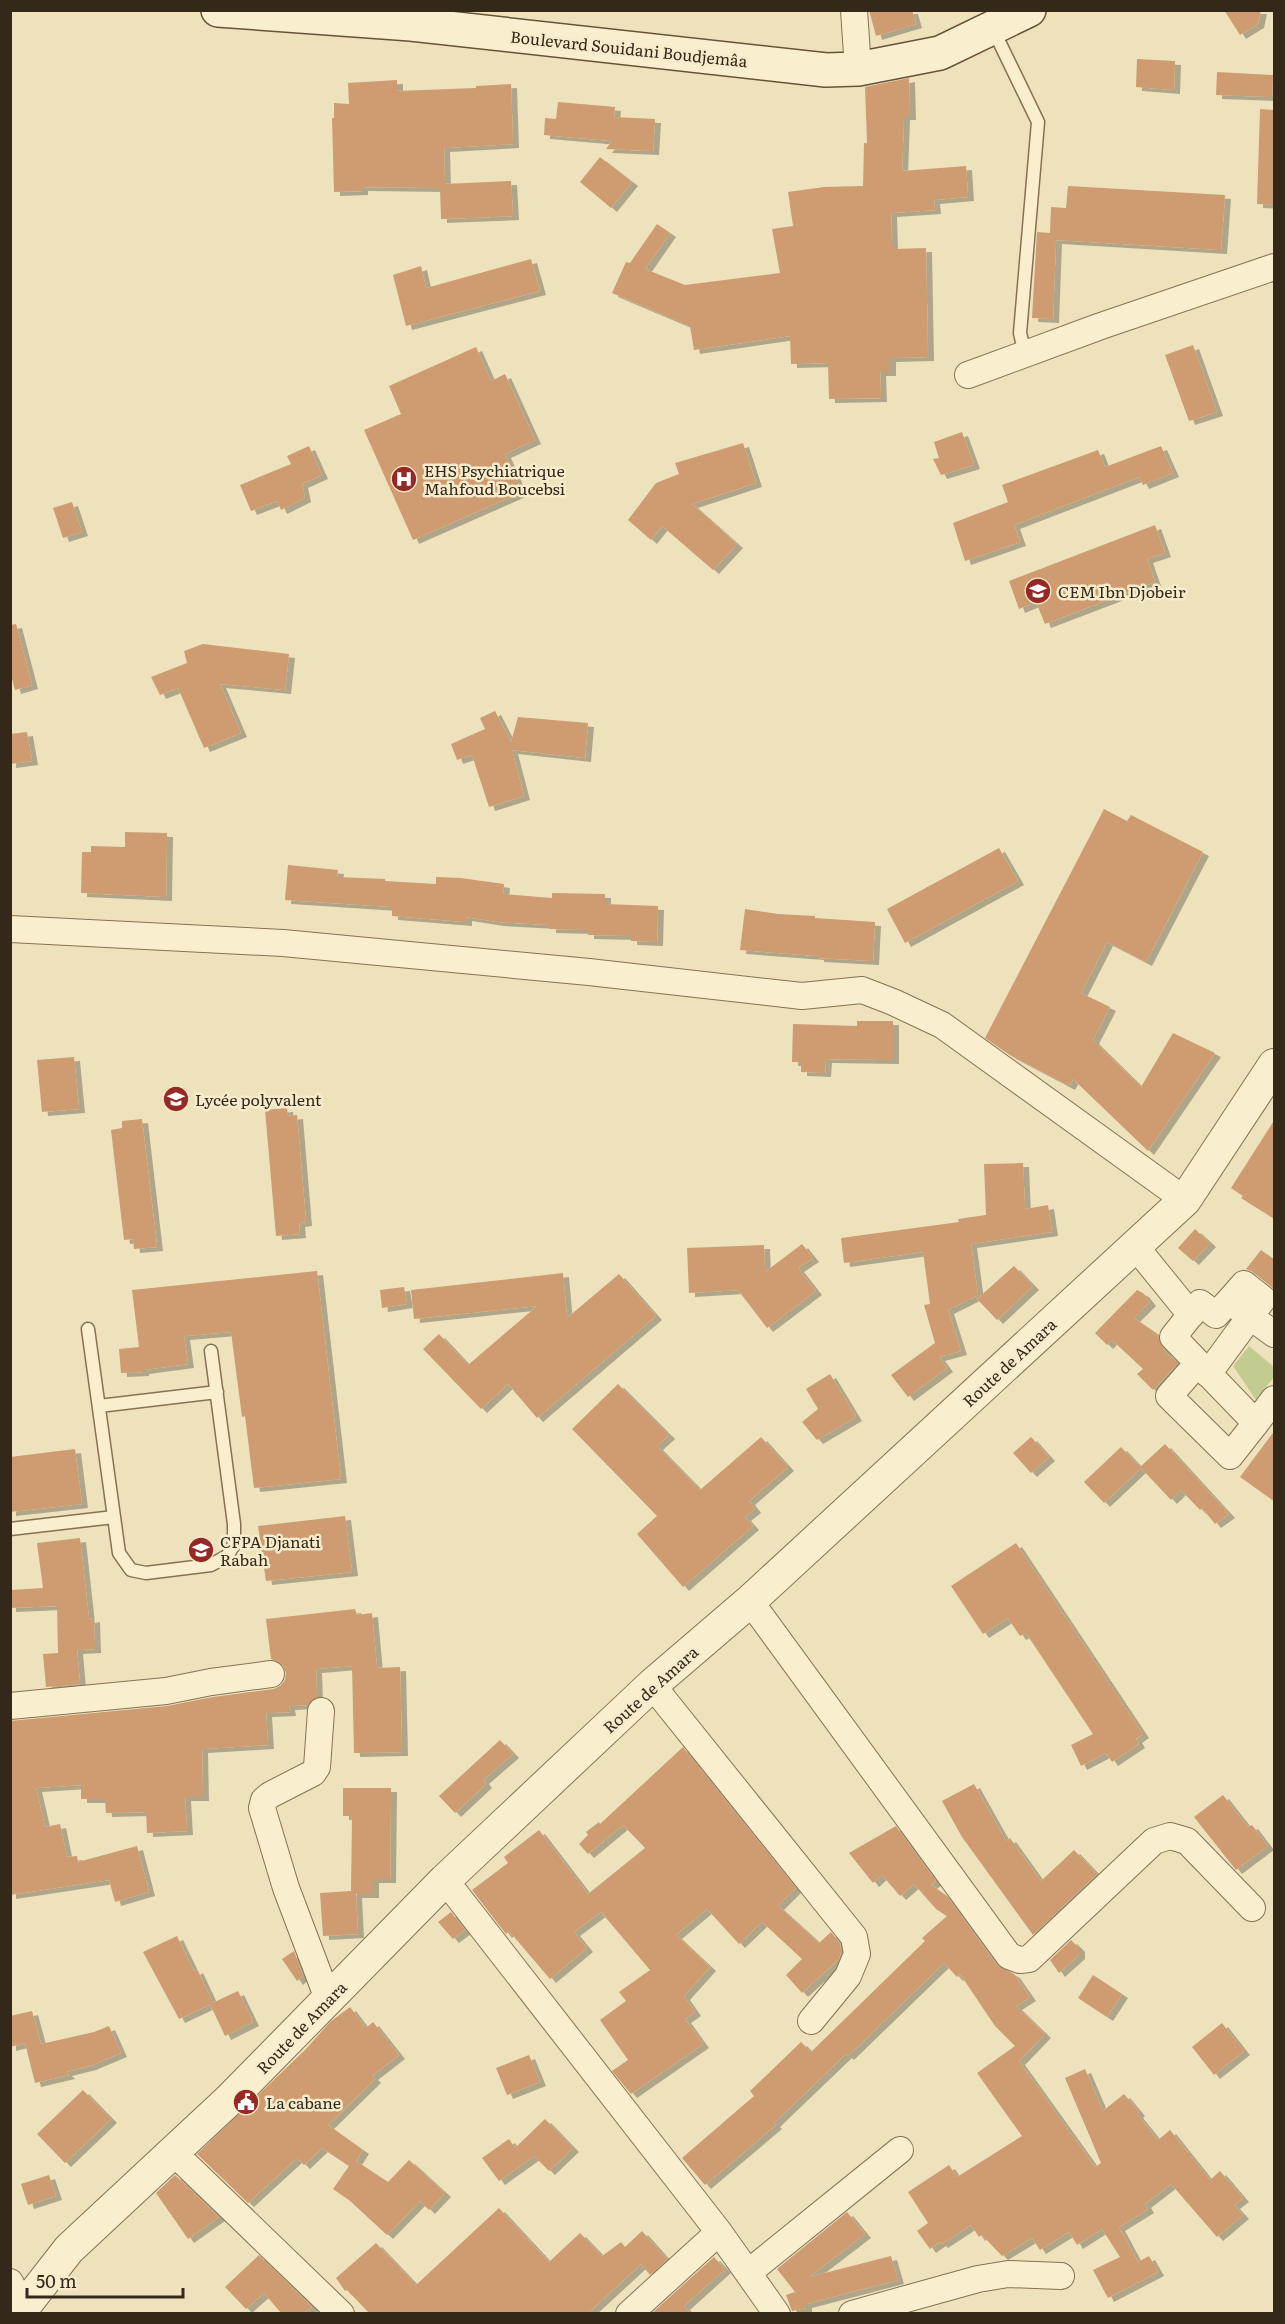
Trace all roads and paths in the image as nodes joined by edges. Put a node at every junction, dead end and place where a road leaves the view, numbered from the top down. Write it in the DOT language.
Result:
graph roads {
  1 [pos="218,10"];
  2 [pos="371,10"];
  3 [pos="854,10"];
  4 [pos="1029,10"];
  5 [pos="273,13"];
  6 [pos="411,24"];
  7 [pos="992,28"];
  8 [pos="858,69"];
  9 [pos="1275,267"];
  10 [pos="1025,354"];
  11 [pos="968,375"];
  12 [pos="10,929"];
  13 [pos="1275,1065"];
  14 [pos="1185,1200"];
  15 [pos="1135,1246"];
  16 [pos="1191,1315"];
  17 [pos="1250,1317"];
  18 [pos="88,1329"];
  19 [pos="1275,1334"];
  20 [pos="211,1351"];
  21 [pos="1203,1369"];
  22 [pos="217,1392"];
  23 [pos="1275,1399"];
  24 [pos="99,1406"];
  25 [pos="1257,1423"];
  26 [pos="114,1517"];
  27 [pos="10,1529"];
  28 [pos="750,1601"];
  29 [pos="271,1674"];
  30 [pos="652,1685"];
  31 [pos="10,1706"];
  32 [pos="321,1711"];
  33 [pos="445,1880"];
  34 [pos="1252,1908"];
  35 [pos="328,1999"];
  36 [pos="811,2021"];
  37 [pos="900,2150"];
  38 [pos="173,2152"];
  39 [pos="719,2232"];
  40 [pos="749,2272"];
  41 [pos="1061,2276"];
  42 [pos="19,2301"];
  43 [pos="341,2313"];
  44 [pos="629,2313"];
  45 [pos="777,2313"];
  46 [pos="852,2313"];
  1 -- 5 [label="main road, Boulevard Souidani Boudjemâa"];
  2 -- 6 [label="main road"];
  3 -- 8 [label="street"];
  4 -- 7 [label="main road, Boulevard Souidani Boudjemâa"];
  5 -- 6 [label="main road, Boulevard Souidani Boudjemâa"];
  6 -- 8 [label="main road, Boulevard Souidani Boudjemâa"];
  7 -- 8 [label="main road, Boulevard Souidani Boudjemâa"];
  7 -- 10 [label="lane"];
  9 -- 10 [label="street"];
  10 -- 11 [label="street"];
  12 -- 14 [label="street"];
  13 -- 14 [label="street, Route de Amara"];
  14 -- 15 [label="street, Route de Amara"];
  15 -- 16 [label="street"];
  15 -- 28 [label="street, Route de Amara"];
  16 -- 17 [label="street"];
  16 -- 21 [label="street"];
  17 -- 19 [label="street"];
  17 -- 21 [label="street"];
  18 -- 24 [label="lane"];
  20 -- 22 [label="lane"];
  21 -- 25 [label="street"];
  21 -- 25 [label="street"];
  22 -- 24 [label="lane"];
  22 -- 26 [label="lane"];
  23 -- 25 [label="street"];
  24 -- 26 [label="lane"];
  26 -- 27 [label="lane"];
  28 -- 30 [label="street, Route de Amara"];
  28 -- 34 [label="street"];
  29 -- 31 [label="street"];
  30 -- 33 [label="street, Route de Amara"];
  30 -- 36 [label="street"];
  32 -- 35 [label="street"];
  33 -- 35 [label="street, Route de Amara"];
  33 -- 39 [label="street"];
  35 -- 38 [label="street, Route de Amara"];
  37 -- 40 [label="street"];
  38 -- 42 [label="street, Route de Amara"];
  38 -- 43 [label="street"];
  39 -- 40 [label="street"];
  39 -- 44 [label="street"];
  40 -- 45 [label="street"];
  41 -- 46 [label="street"];
}
